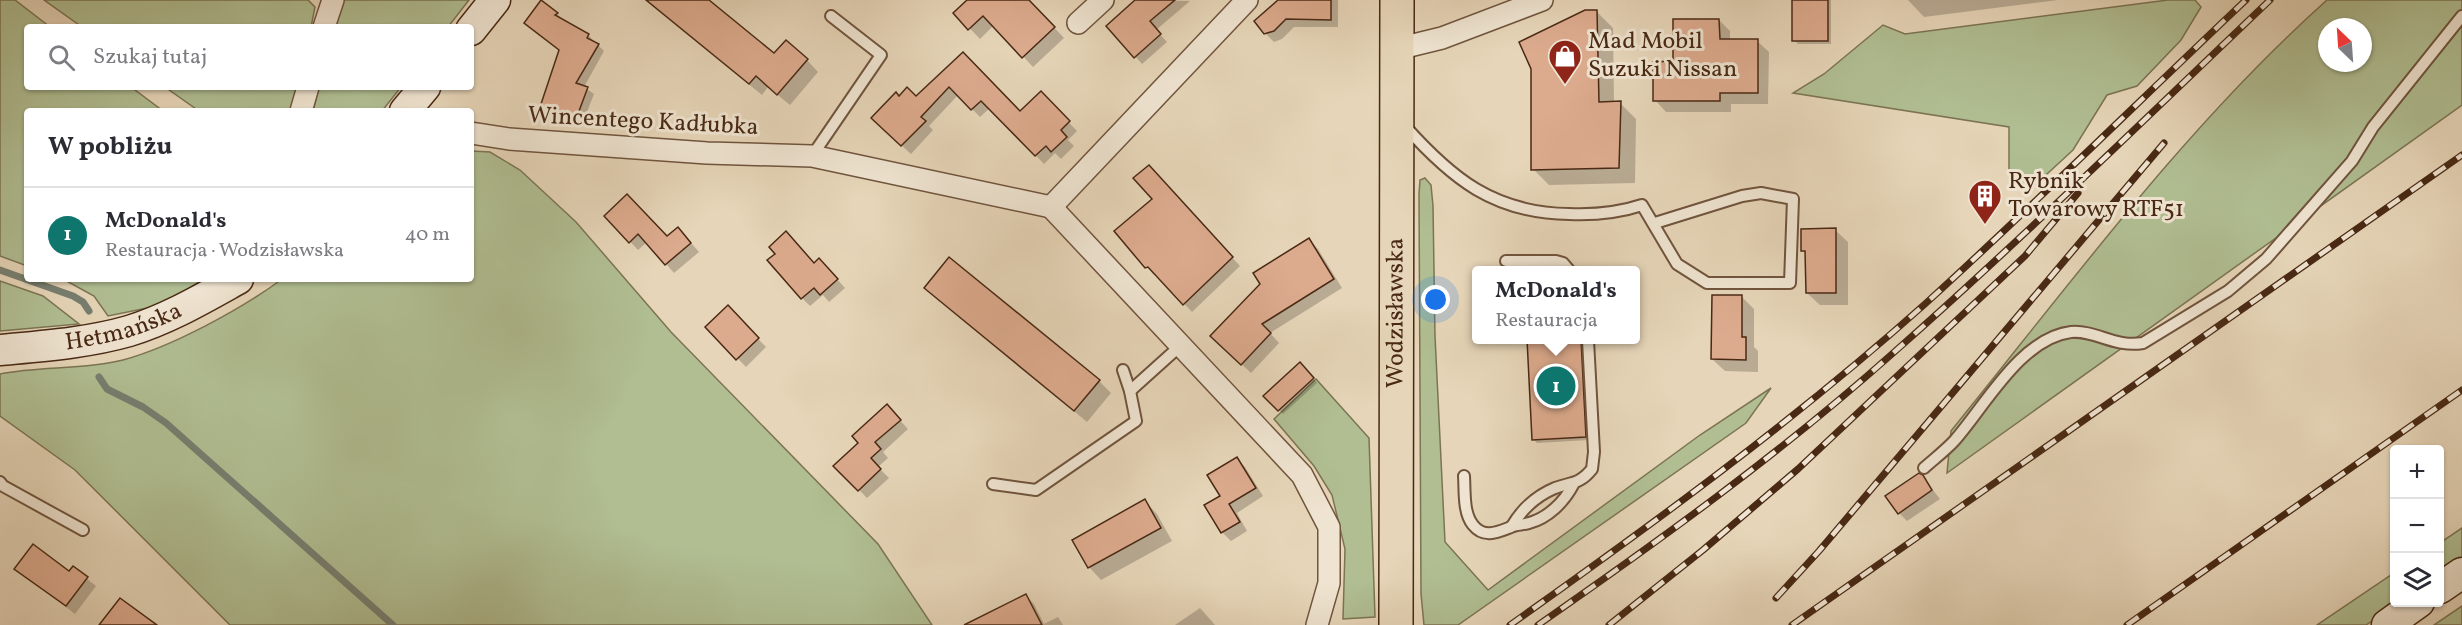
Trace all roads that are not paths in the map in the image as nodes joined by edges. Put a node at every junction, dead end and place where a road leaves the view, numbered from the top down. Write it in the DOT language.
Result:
graph roads {
  1 [pos="333,0"];
  2 [pos="495,0"];
  3 [pos="1103,0"];
  4 [pos="1247,0"];
  5 [pos="1397,0"];
  6 [pos="1542,0"];
  7 [pos="831,15"];
  8 [pos="2462,16"];
  9 [pos="1078,23"];
  10 [pos="325,24"];
  11 [pos="474,26"];
  12 [pos="1396,49"];
  13 [pos="307,90"];
  14 [pos="303,108"];
  15 [pos="1396,116"];
  16 [pos="474,133"];
  17 [pos="812,156"];
  18 [pos="1051,207"];
  19 [pos="1655,224"];
  20 [pos="1506,261"];
  21 [pos="1566,266"];
  22 [pos="233,282"];
  23 [pos="1588,344"];
  24 [pos="1180,346"];
  25 [pos="0,350"];
  26 [pos="1123,370"];
  27 [pos="1130,391"];
  28 [pos="1924,468"];
  29 [pos="1464,476"];
  30 [pos="0,482"];
  31 [pos="993,484"];
  32 [pos="1573,485"];
  33 [pos="1512,526"];
  34 [pos="83,530"];
  35 [pos="2462,573"];
  36 [pos="2444,585"];
  37 [pos="2413,607"];
  38 [pos="1396,616"];
  39 [pos="1317,625"];
  40 [pos="2387,625"];
  1 -- 10 [label="street"];
  2 -- 11 [label="street"];
  3 -- 9 [label="street"];
  4 -- 18 [label="street"];
  5 -- 12 [label="main road, Wodzisławska"];
  6 -- 12 [label="street"];
  7 -- 17 [label="lane"];
  8 -- 28 [label="lane"];
  12 -- 15 [label="main road, Wodzisławska"];
  13 -- 14 [label="street"];
  15 -- 19 [label="lane"];
  15 -- 38 [label="main road, Wodzisławska"];
  16 -- 17 [label="street, Wincentego Kadłubka"];
  17 -- 18 [label="street, Wincentego Kadłubka"];
  18 -- 24 [label="street"];
  19 -- 19 [label="lane"];
  20 -- 21 [label="lane"];
  22 -- 25 [label="street, Hetmańska"];
  23 -- 32 [label="lane"];
  24 -- 27 [label="lane"];
  24 -- 39 [label="street"];
  26 -- 27 [label="lane"];
  27 -- 31 [label="lane"];
  29 -- 33 [label="lane"];
  30 -- 34 [label="lane"];
  32 -- 33 [label="lane"];
  32 -- 33 [label="lane"];
  35 -- 36 [label="street"];
  37 -- 40 [label="street"];
}
